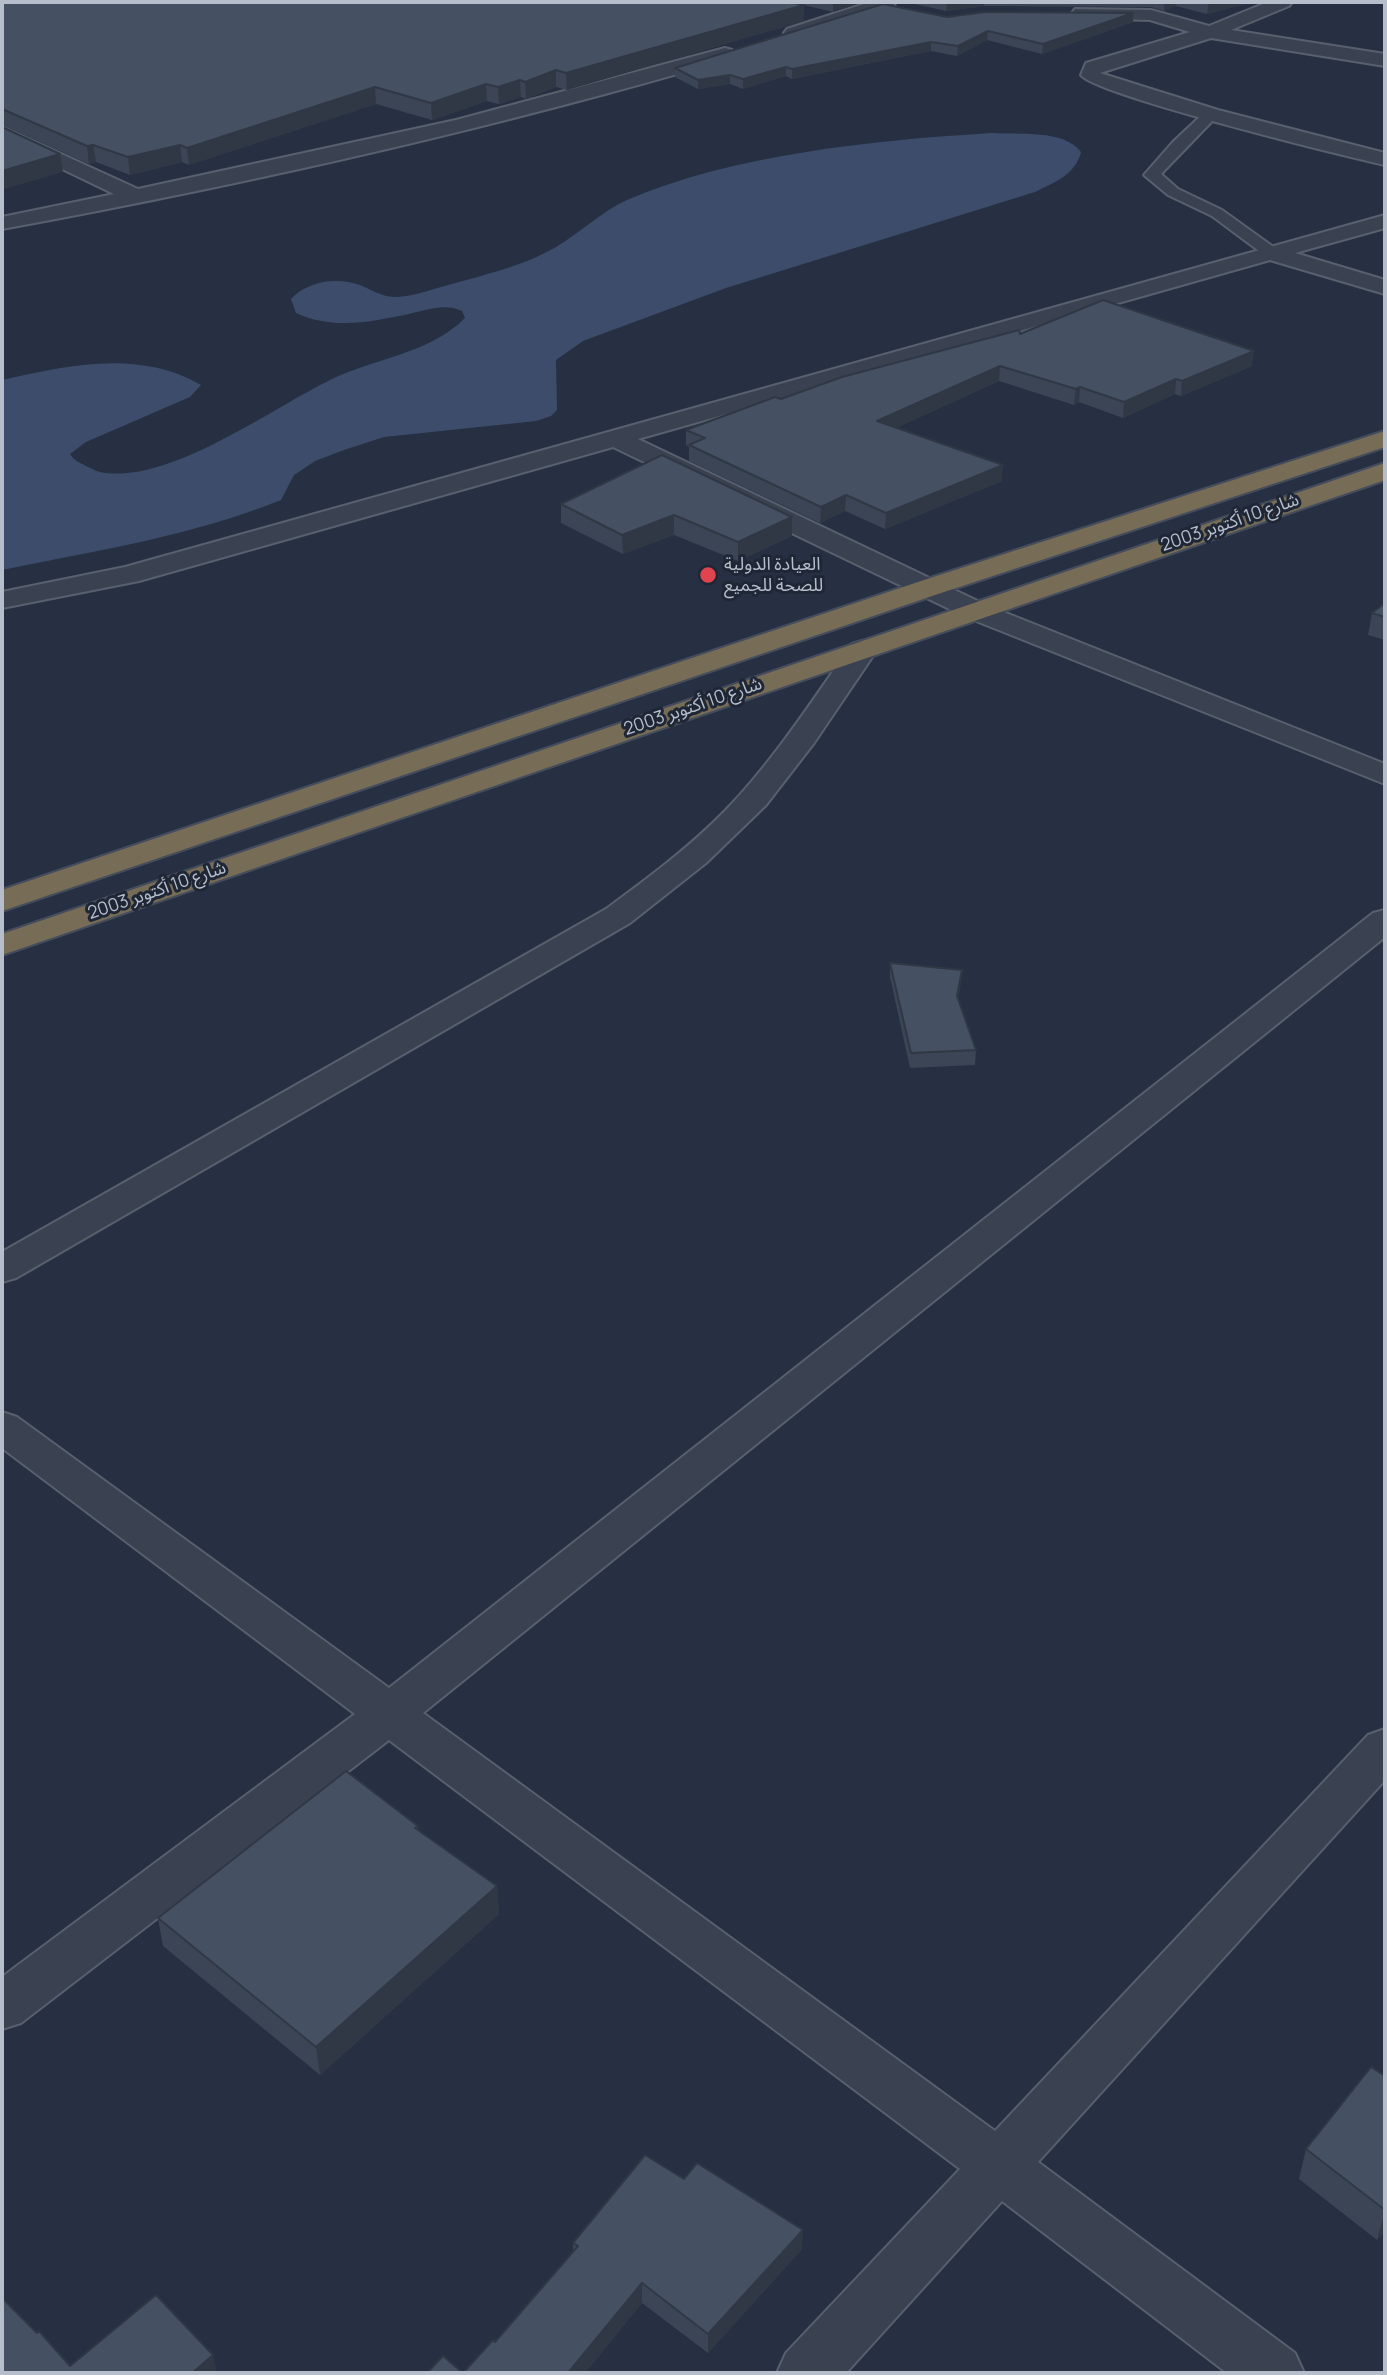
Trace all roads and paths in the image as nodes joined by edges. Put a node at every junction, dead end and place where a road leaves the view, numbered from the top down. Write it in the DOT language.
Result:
graph roads {
  1 [pos="1283,2"];
  2 [pos="884,3"];
  3 [pos="905,9"];
  4 [pos="794,11"];
  5 [pos="1065,13"];
  6 [pos="832,20"];
  7 [pos="1210,32"];
  8 [pos="774,39"];
  9 [pos="748,47"];
  10 [pos="1385,60"];
  11 [pos="1211,114"];
  12 [pos="2,133"];
  13 [pos="1385,159"];
  14 [pos="136,196"];
  15 [pos="1385,221"];
  16 [pos="2,223"];
  17 [pos="1273,254"];
  18 [pos="1385,287"];
  19 [pos="615,438"];
  20 [pos="1385,439"];
  21 [pos="1385,471"];
  22 [pos="931,587"];
  23 [pos="2,600"];
  24 [pos="976,611"];
  25 [pos="862,650"];
  26 [pos="1385,775"];
  27 [pos="2,901"];
  28 [pos="1385,920"];
  29 [pos="2,945"];
  30 [pos="2,1269"];
  31 [pos="2,1427"];
  32 [pos="390,1713"];
  33 [pos="1385,1748"];
  34 [pos="2,2007"];
  35 [pos="998,2165"];
  36 [pos="807,2373"];
  37 [pos="1274,2373"];
  1 -- 7 [label="street"];
  2 -- 3 [label="street"];
  2 -- 6 [label="street"];
  4 -- 6 [label="street"];
  5 -- 7 [label="street"];
  6 -- 8 [label="street"];
  7 -- 10 [label="street"];
  7 -- 11 [label="street"];
  9 -- 14 [label="street"];
  11 -- 13 [label="street"];
  11 -- 17 [label="lane"];
  12 -- 14 [label="street"];
  14 -- 16 [label="street"];
  15 -- 17 [label="street"];
  17 -- 18 [label="street"];
  17 -- 19 [label="street"];
  19 -- 22 [label="street"];
  19 -- 23 [label="street"];
  20 -- 22 [label="highway, شارع 10 أكتوبر 2003"];
  21 -- 24 [label="highway, شارع 10 أكتوبر 2003"];
  22 -- 24 [label="street"];
  22 -- 27 [label="highway, شارع 10 أكتوبر 2003"];
  24 -- 25 [label="highway, شارع 10 أكتوبر 2003"];
  24 -- 26 [label="street"];
  25 -- 29 [label="highway, شارع 10 أكتوبر 2003"];
  25 -- 30 [label="street"];
  28 -- 32 [label="street"];
  31 -- 32 [label="street"];
  32 -- 34 [label="street"];
  32 -- 35 [label="street"];
  33 -- 35 [label="street"];
  35 -- 36 [label="street"];
  35 -- 37 [label="street"];
}
